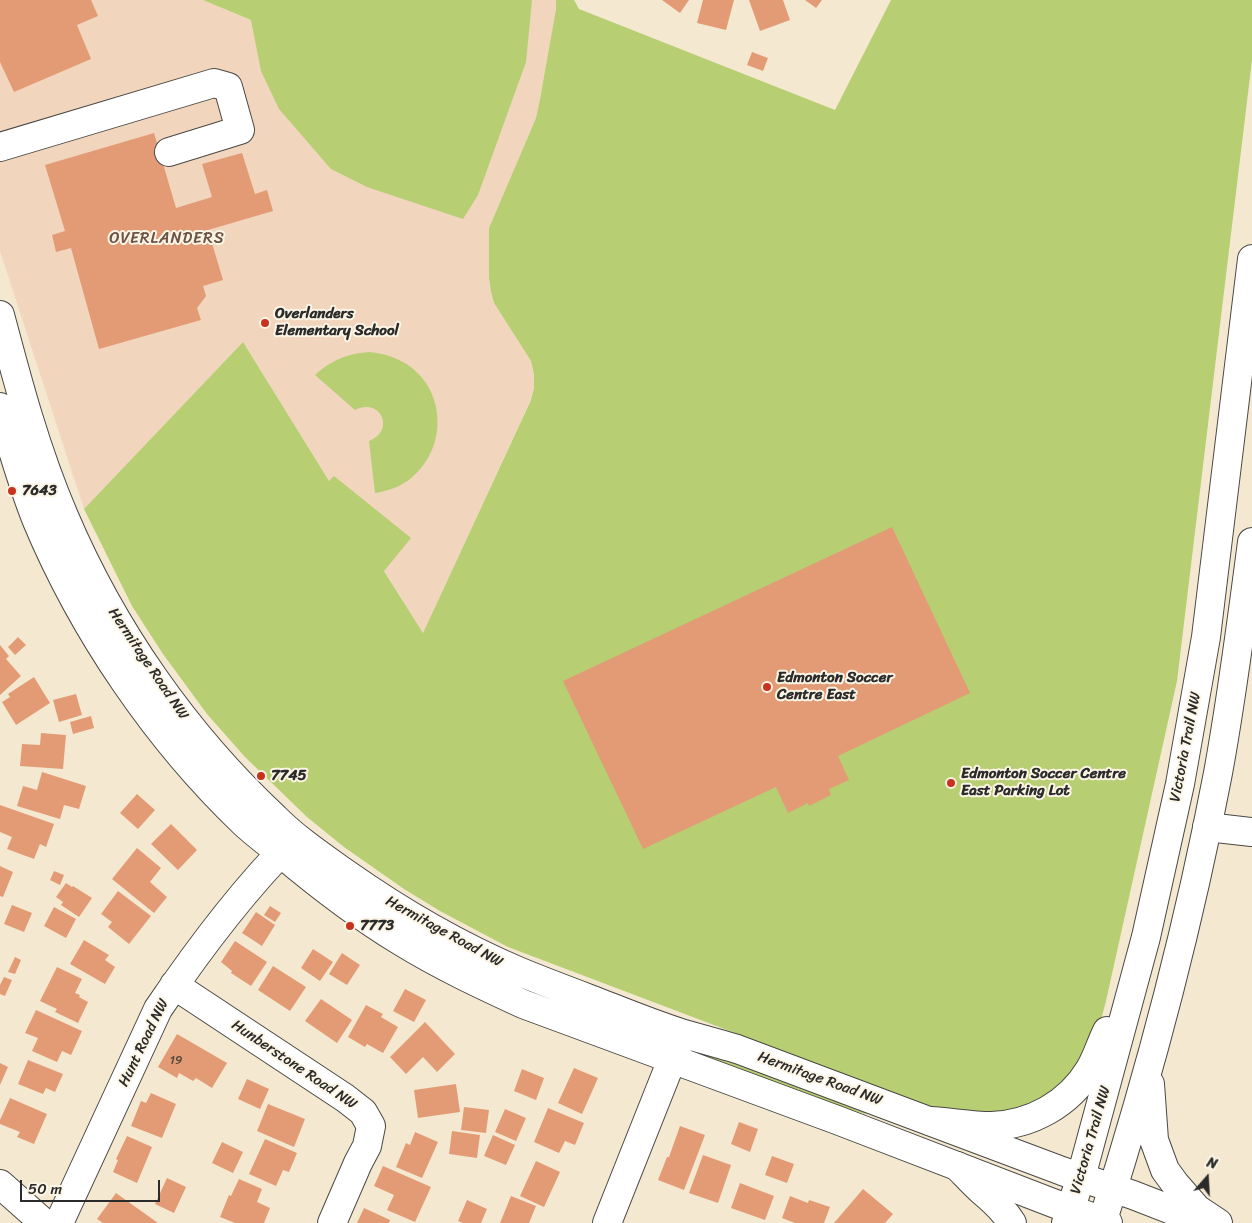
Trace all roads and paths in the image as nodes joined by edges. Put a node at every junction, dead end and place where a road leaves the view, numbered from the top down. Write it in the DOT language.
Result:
graph roads {
  1 [pos="0,147"];
  2 [pos="169,152"];
  3 [pos="1252,259"];
  4 [pos="0,315"];
  5 [pos="8,382"];
  6 [pos="0,407"];
  7 [pos="1252,542"];
  8 [pos="1206,637"];
  9 [pos="1246,645"];
  10 [pos="1207,827"];
  11 [pos="1252,832"];
  12 [pos="288,844"];
  13 [pos="1146,937"];
  14 [pos="174,985"];
  15 [pos="682,1034"];
  16 [pos="672,1060"];
  17 [pos="1149,1069"];
  18 [pos="930,1120"];
  19 [pos="957,1166"];
  20 [pos="1081,1177"];
  21 [pos="0,1184"];
  22 [pos="1113,1188"];
  23 [pos="1068,1216"];
  24 [pos="611,1222"];
  25 [pos="1104,1222"];
  26 [pos="44,1223"];
  27 [pos="59,1223"];
  28 [pos="332,1223"];
  29 [pos="1012,1223"];
  30 [pos="1205,1223"];
  31 [pos="1218,1223"];
  1 -- 2 [label="street"];
  3 -- 8 [label="street, Victoria Trail NW"];
  4 -- 5 [label="street, Hermitage Road NW"];
  5 -- 12 [label="street, Hermitage Road NW"];
  6 -- 12 [label="street, Hermitage Road NW"];
  7 -- 9 [label="street"];
  8 -- 9 [label="street"];
  8 -- 13 [label="street, Victoria Trail NW"];
  9 -- 10 [label="street"];
  10 -- 11 [label="street"];
  10 -- 17 [label="street"];
  12 -- 14 [label="street, Hunt Road NW"];
  12 -- 15 [label="street, Hermitage Road NW"];
  12 -- 16 [label="street, Hermitage Road NW"];
  13 -- 18 [label="street"];
  13 -- 20 [label="street, Victoria Trail NW"];
  14 -- 27 [label="street, Hunt Road NW"];
  14 -- 28 [label="street, Hunberstone Road NW"];
  15 -- 16 [label="street"];
  15 -- 18 [label="street, Hermitage Road NW"];
  16 -- 19 [label="street, Hermitage Road NW"];
  16 -- 24 [label="street"];
  17 -- 22 [label="street"];
  17 -- 31 [label="street"];
  18 -- 20 [label="street, Hermitage Road NW"];
  19 -- 23 [label="street, Hermitage Road NW"];
  19 -- 29 [label="street"];
  20 -- 22 [label="street, Hermitage Road NW"];
  20 -- 23 [label="street, Victoria Trail NW"];
  21 -- 26 [label="street"];
  22 -- 25 [label="street"];
  22 -- 30 [label="street, Hermitage Road NW"];
  23 -- 25 [label="street, Hermitage Road NW"];
}
